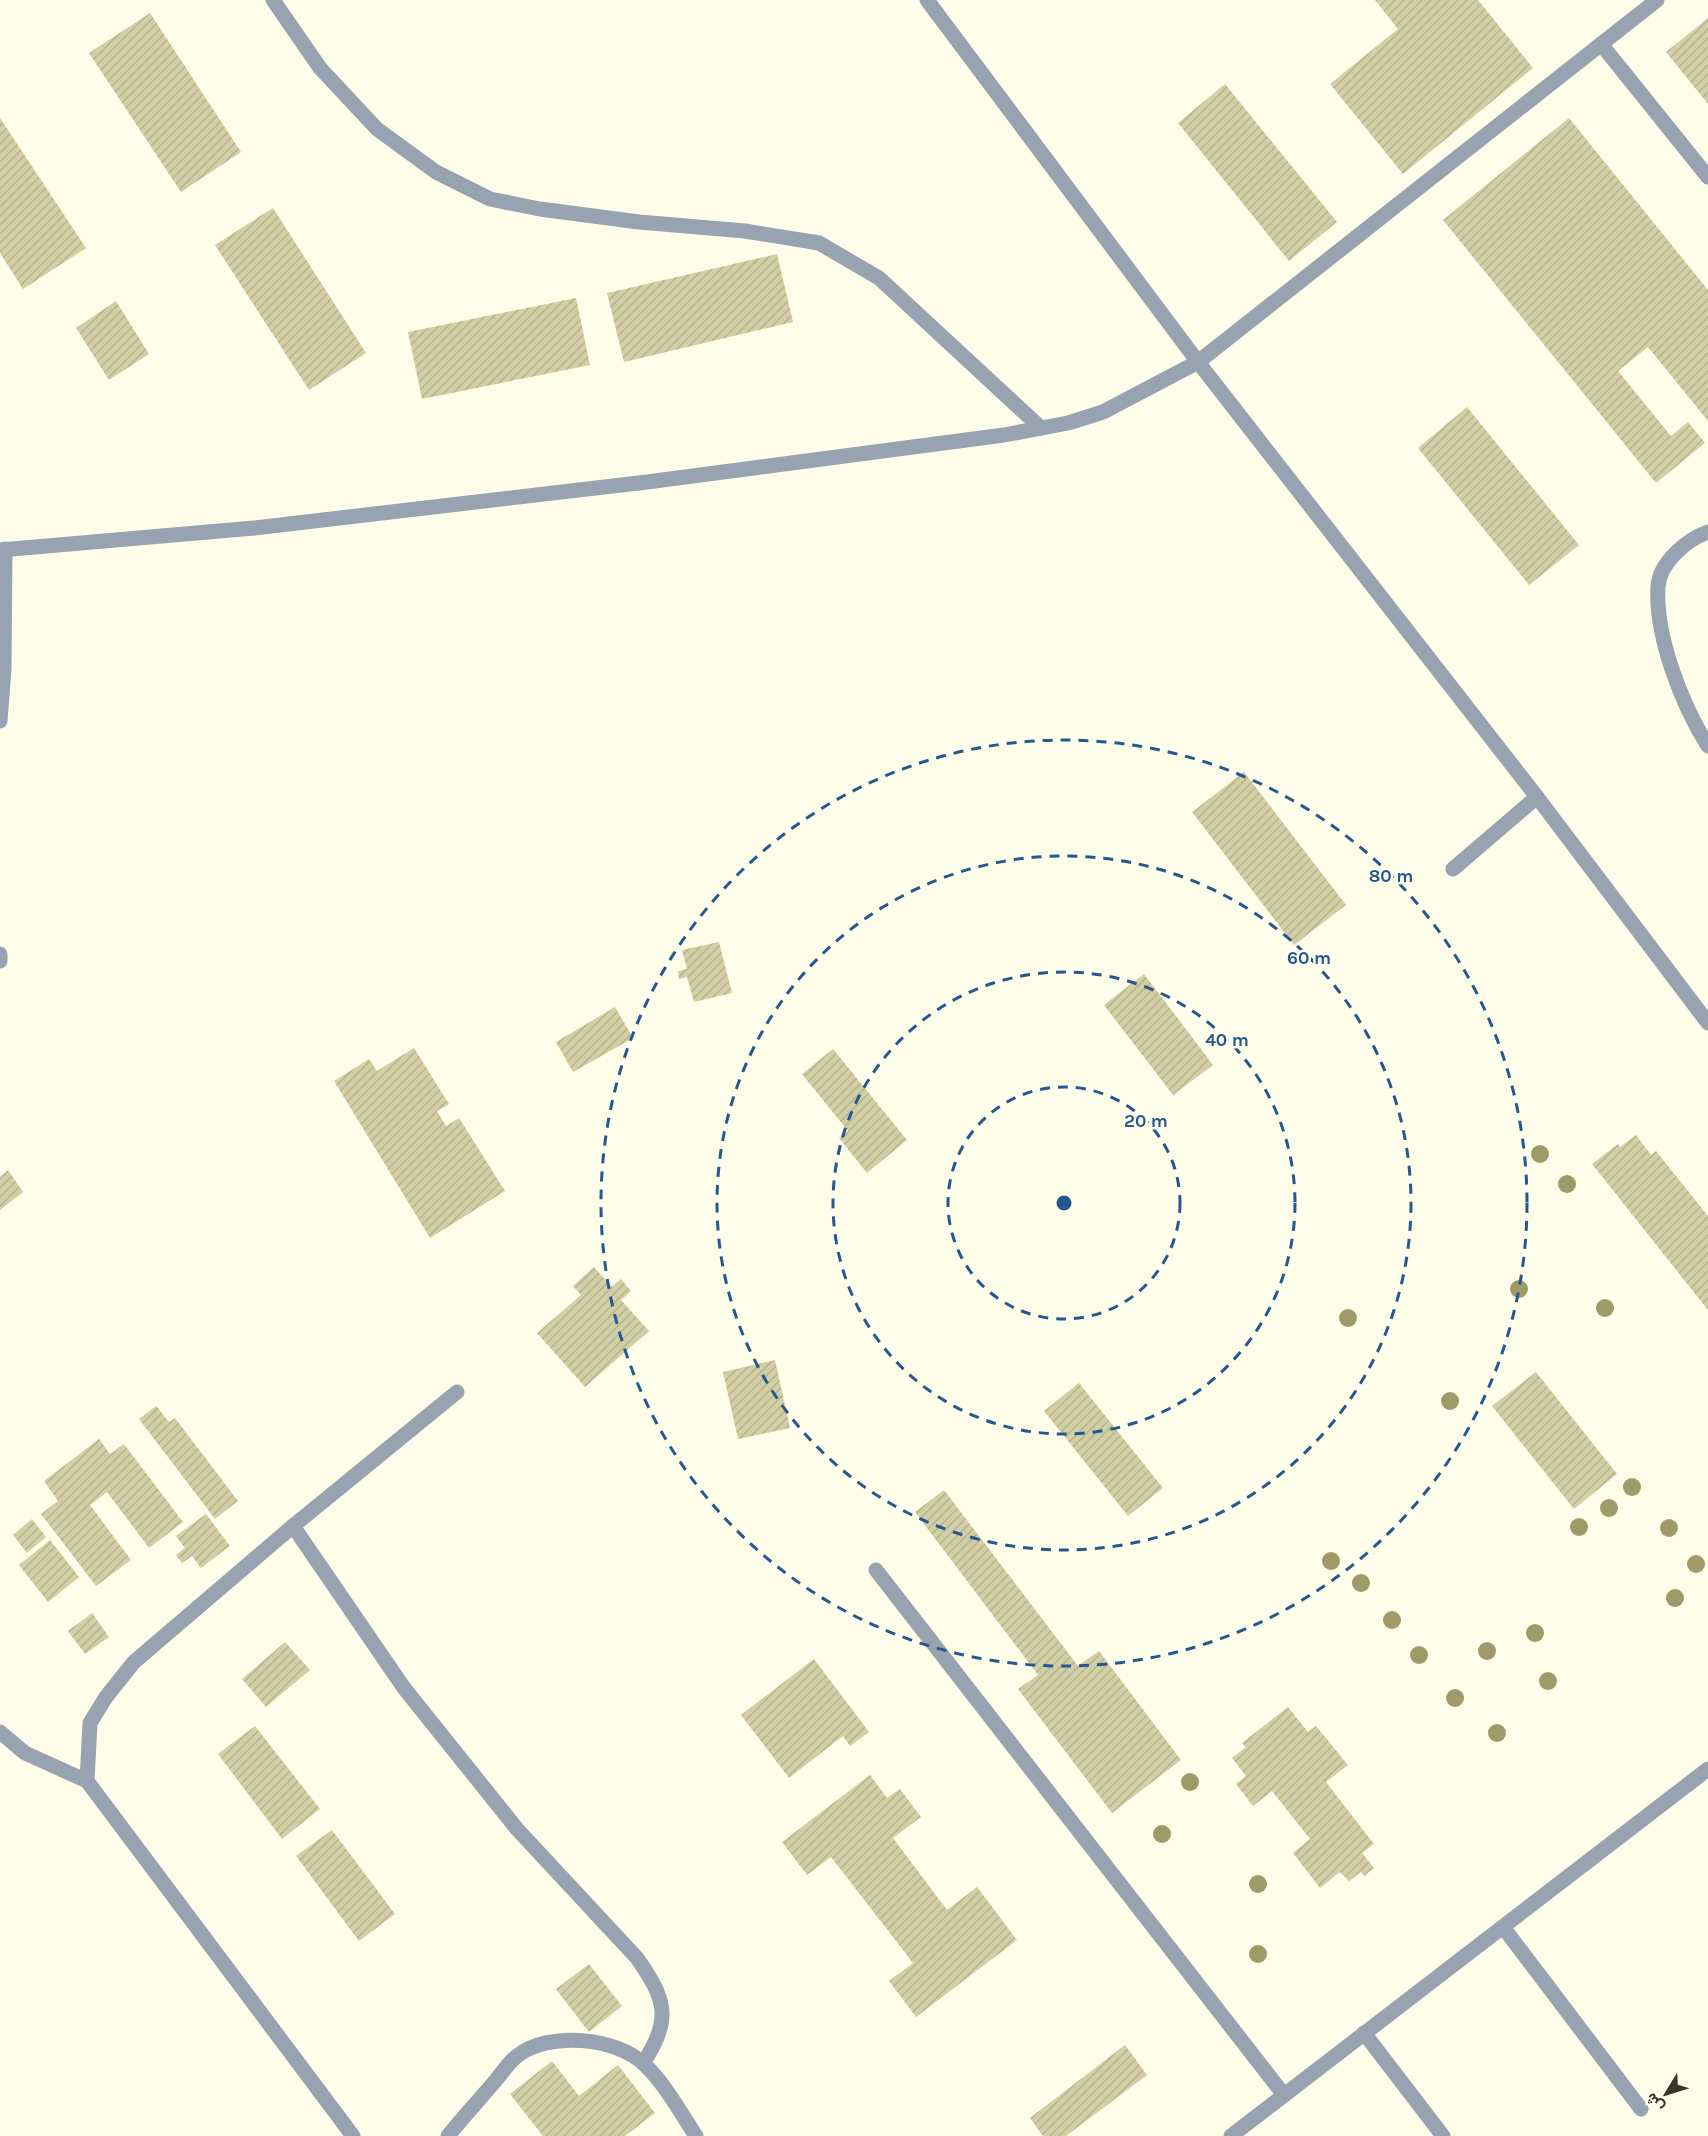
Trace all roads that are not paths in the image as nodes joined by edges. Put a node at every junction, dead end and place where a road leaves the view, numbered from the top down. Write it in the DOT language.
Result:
graph roads {
  1 [pos="273,0"];
  2 [pos="927,0"];
  3 [pos="1657,0"];
  4 [pos="1601,44"];
  5 [pos="1708,177"];
  6 [pos="1198,362"];
  7 [pos="1041,428"];
  8 [pos="1708,532"];
  9 [pos="2,549"];
  10 [pos="0,721"];
  11 [pos="1708,746"];
  12 [pos="1537,797"];
  13 [pos="1453,869"];
  14 [pos="0,954"];
  15 [pos="0,961"];
  16 [pos="1708,1023"];
  17 [pos="457,1392"];
  18 [pos="293,1526"];
  19 [pos="876,1570"];
  20 [pos="0,1732"];
  21 [pos="1708,1769"];
  22 [pos="87,1781"];
  23 [pos="1503,1927"];
  24 [pos="1364,2033"];
  25 [pos="643,2063"];
  26 [pos="1284,2095"];
  27 [pos="1641,2109"];
  28 [pos="353,2136"];
  29 [pos="448,2136"];
  30 [pos="696,2136"];
  31 [pos="1231,2136"];
  32 [pos="1443,2136"];
  1 -- 7 [label="street"];
  2 -- 6 [label="street"];
  3 -- 4 [label="street"];
  4 -- 5 [label="street"];
  4 -- 6 [label="street"];
  6 -- 7 [label="street"];
  6 -- 12 [label="street"];
  7 -- 9 [label="street"];
  8 -- 11 [label="street"];
  9 -- 10 [label="street"];
  12 -- 13 [label="street"];
  12 -- 16 [label="street"];
  14 -- 15 [label="street"];
  17 -- 18 [label="street"];
  18 -- 22 [label="street"];
  18 -- 25 [label="street"];
  19 -- 26 [label="street"];
  20 -- 22 [label="street"];
  21 -- 23 [label="street"];
  22 -- 28 [label="street"];
  23 -- 24 [label="street"];
  23 -- 27 [label="street"];
  24 -- 26 [label="street"];
  24 -- 32 [label="street"];
  25 -- 29 [label="street"];
  25 -- 30 [label="street"];
  26 -- 31 [label="street"];
}
